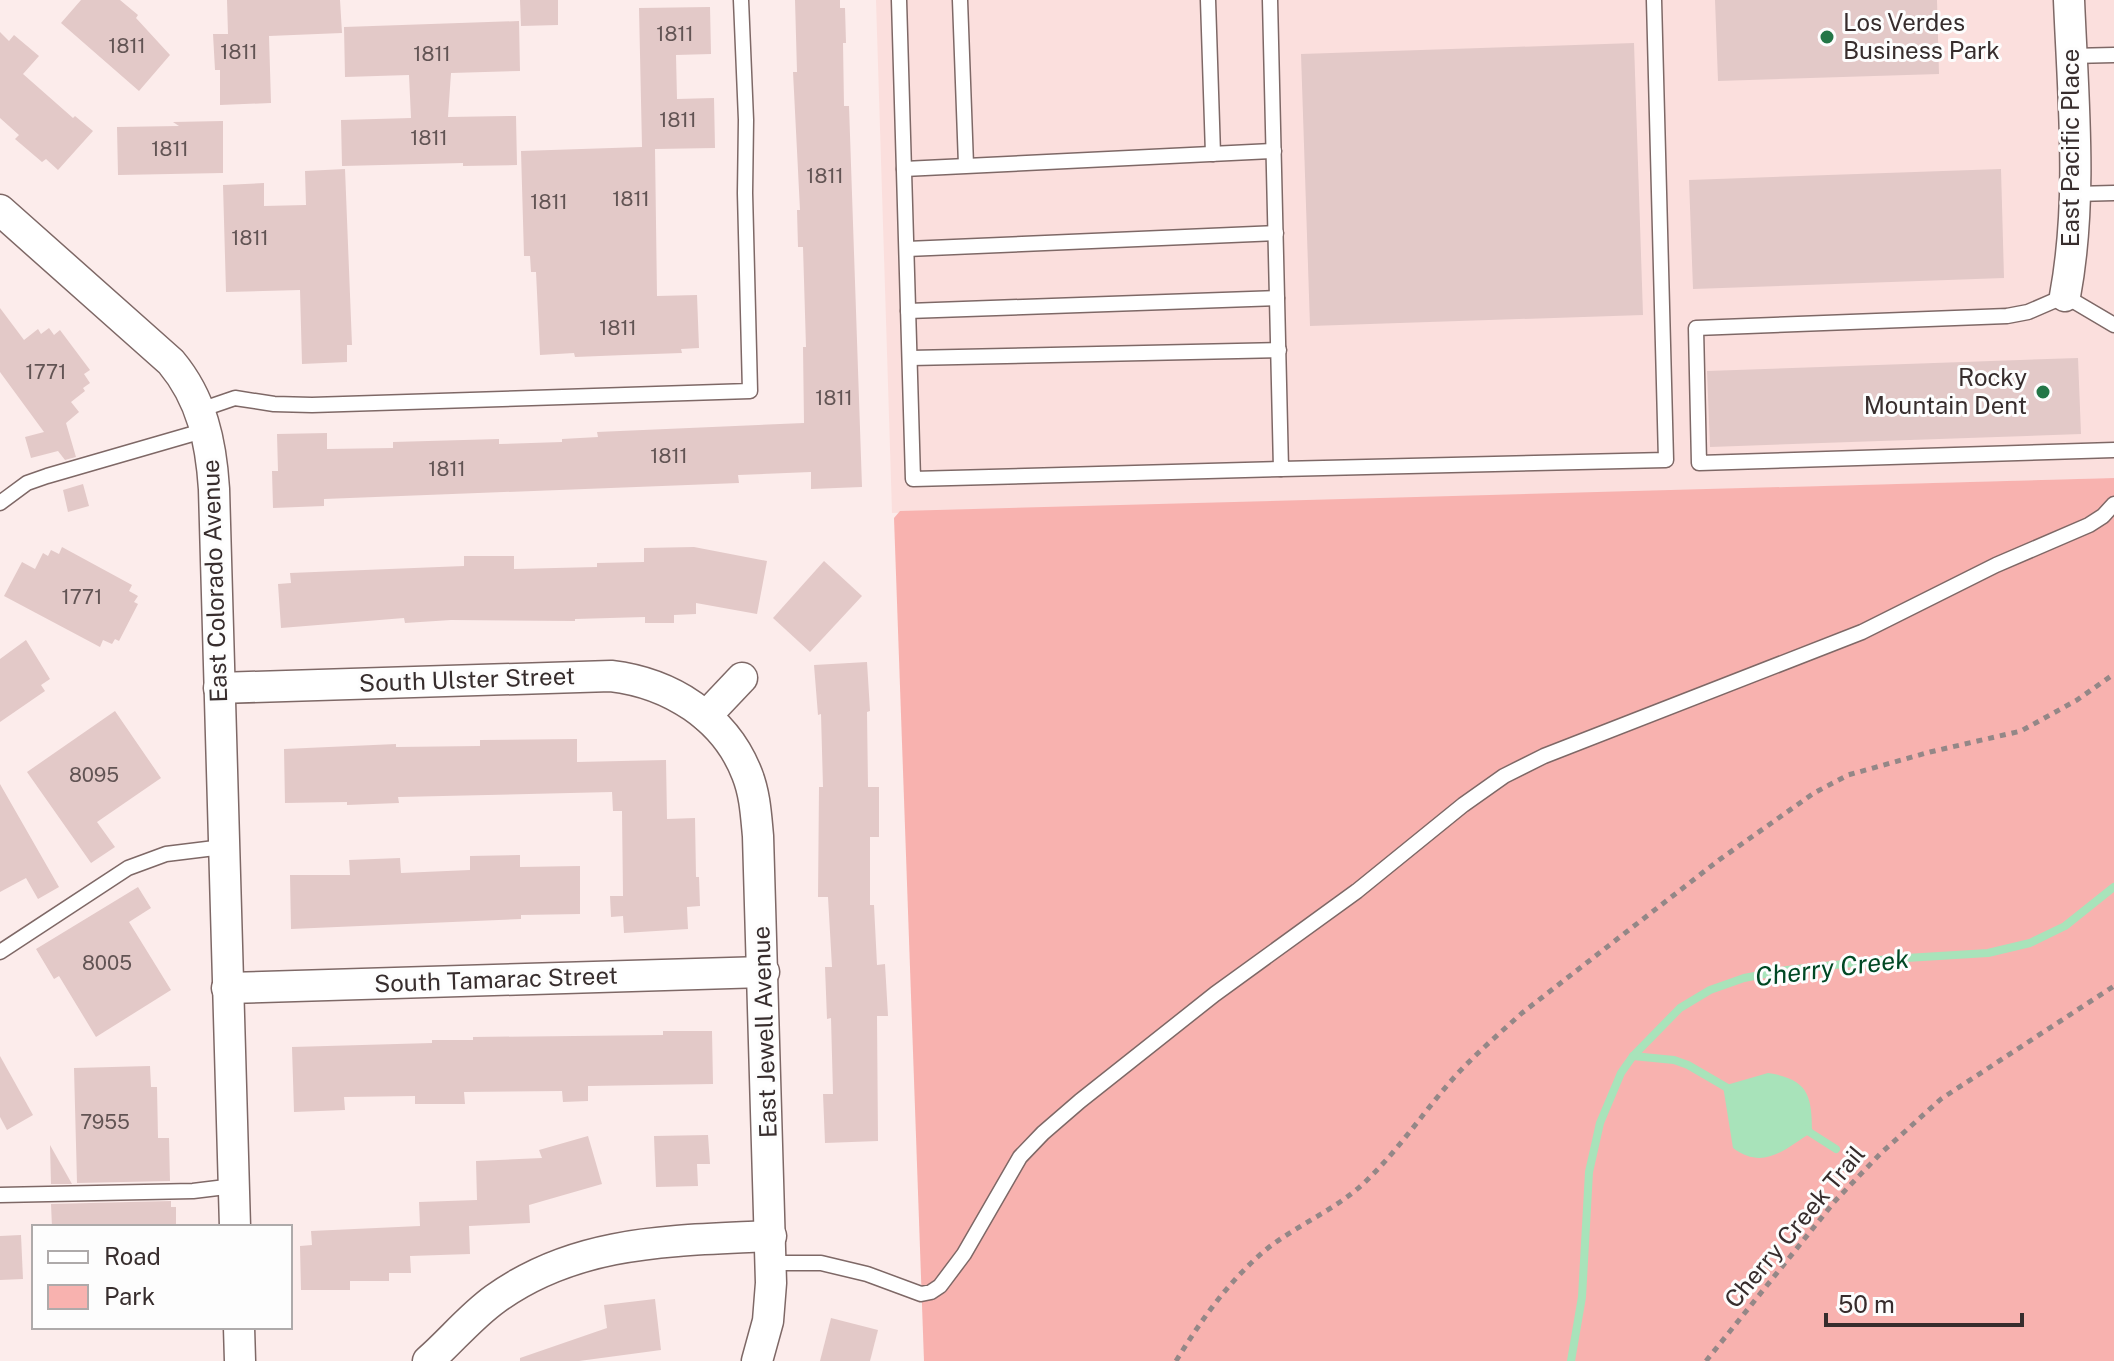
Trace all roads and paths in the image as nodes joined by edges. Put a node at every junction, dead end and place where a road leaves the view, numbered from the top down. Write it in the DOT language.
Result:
graph roads {
  1 [pos="741,0"];
  2 [pos="899,0"];
  3 [pos="960,0"];
  4 [pos="1208,0"];
  5 [pos="1270,0"];
  6 [pos="1654,0"];
  7 [pos="2069,0"];
  8 [pos="2114,55"];
  9 [pos="2071,56"];
  10 [pos="1274,151"];
  11 [pos="1213,154"];
  12 [pos="966,165"];
  13 [pos="904,169"];
  14 [pos="2114,193"];
  15 [pos="2075,194"];
  16 [pos="0,210"];
  17 [pos="1276,233"];
  18 [pos="907,249"];
  19 [pos="2065,296"];
  20 [pos="1277,298"];
  21 [pos="908,311"];
  22 [pos="2114,325"];
  23 [pos="1279,350"];
  24 [pos="910,358"];
  25 [pos="203,420"];
  26 [pos="2114,450"];
  27 [pos="1281,469"];
  28 [pos="0,482"];
  29 [pos="5,500"];
  30 [pos="2114,504"];
  31 [pos="2114,674"];
  32 [pos="742,678"];
  33 [pos="219,688"];
  34 [pos="706,716"];
  35 [pos="223,847"];
  36 [pos="0,952"];
  37 [pos="764,972"];
  38 [pos="2114,986"];
  39 [pos="227,988"];
  40 [pos="234,1186"];
  41 [pos="0,1195"];
  42 [pos="235,1225"];
  43 [pos="771,1250"];
  44 [pos="239,1329"];
  45 [pos="240,1361"];
  46 [pos="428,1361"];
  47 [pos="757,1361"];
  48 [pos="1176,1361"];
  49 [pos="1706,1361"];
  1 -- 25 [label="lane"];
  2 -- 13 [label="lane"];
  3 -- 12 [label="lane"];
  4 -- 11 [label="lane"];
  5 -- 10 [label="lane"];
  6 -- 27 [label="lane"];
  7 -- 9 [label="street, East Pacific Place"];
  8 -- 9 [label="lane"];
  9 -- 15 [label="street, East Pacific Place"];
  10 -- 11 [label="lane"];
  10 -- 17 [label="lane"];
  11 -- 12 [label="lane"];
  12 -- 13 [label="lane"];
  13 -- 18 [label="lane"];
  14 -- 15 [label="lane"];
  15 -- 19 [label="street, East Pacific Place"];
  16 -- 25 [label="street, East Colorado Avenue"];
  17 -- 18 [label="lane"];
  17 -- 20 [label="lane"];
  18 -- 21 [label="lane"];
  19 -- 22 [label="lane"];
  19 -- 26 [label="lane"];
  20 -- 21 [label="lane"];
  20 -- 23 [label="lane"];
  21 -- 24 [label="lane"];
  23 -- 24 [label="lane"];
  23 -- 27 [label="lane"];
  24 -- 27 [label="lane"];
  25 -- 29 [label="lane"];
  25 -- 33 [label="street, East Colorado Avenue"];
  28 -- 29 [label="lane"];
  30 -- 43 [label="lane"];
  31 -- 48 [label="path"];
  32 -- 34 [label="street"];
  33 -- 34 [label="street, South Ulster Street"];
  33 -- 35 [label="street, East Colorado Avenue"];
  34 -- 37 [label="street, East Jewell Avenue"];
  35 -- 36 [label="lane"];
  35 -- 39 [label="street, East Colorado Avenue"];
  37 -- 39 [label="street, South Tamarac Street"];
  37 -- 43 [label="street, East Jewell Avenue"];
  38 -- 49 [label="path, Cherry Creek Trail"];
  39 -- 40 [label="street, East Colorado Avenue"];
  40 -- 41 [label="lane"];
  40 -- 42 [label="street, East Colorado Avenue"];
  43 -- 46 [label="street"];
  43 -- 47 [label="street, East Jewell Avenue"];
  44 -- 45 [label="street"];
}
